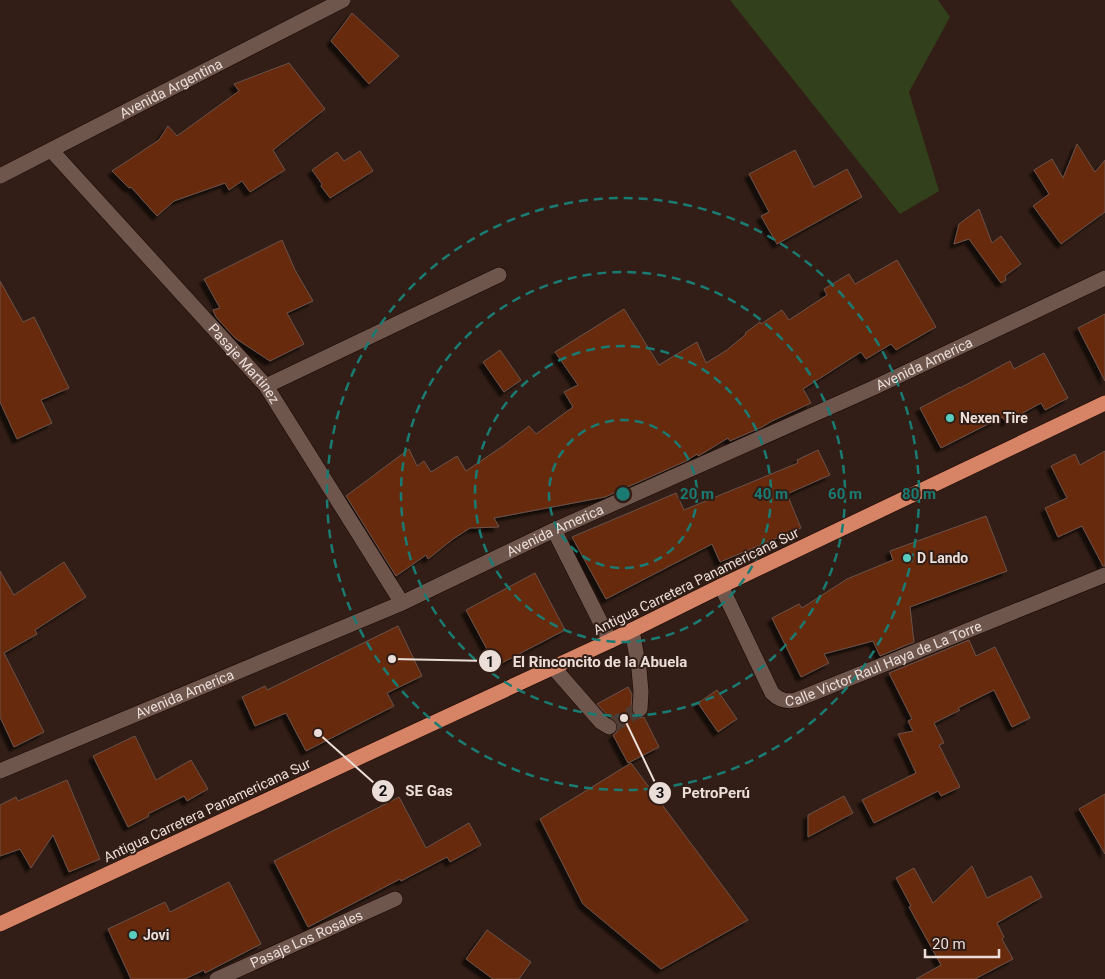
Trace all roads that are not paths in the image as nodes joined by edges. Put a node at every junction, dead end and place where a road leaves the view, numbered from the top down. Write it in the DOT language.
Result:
graph roads {
  1 [pos="343,0"];
  2 [pos="51,150"];
  3 [pos="0,176"];
  4 [pos="499,274"];
  5 [pos="1105,278"];
  6 [pos="266,386"];
  7 [pos="1105,403"];
  8 [pos="554,530"];
  9 [pos="1105,575"];
  10 [pos="721,586"];
  11 [pos="402,603"];
  12 [pos="632,630"];
  13 [pos="610,641"];
  14 [pos="554,667"];
  15 [pos="640,709"];
  16 [pos="609,727"];
  17 [pos="0,771"];
  18 [pos="395,899"];
  19 [pos="0,924"];
  20 [pos="217,979"];
  1 -- 2 [label="street, Avenida Argentina"];
  2 -- 3 [label="street, Avenida Argentina"];
  2 -- 6 [label="street, Pasaje Martinez"];
  4 -- 6 [label="street"];
  5 -- 8 [label="street, Avenida America"];
  6 -- 11 [label="street, Pasaje Martinez"];
  7 -- 10 [label="highway, Antigua Carretera Panamericana Sur"];
  8 -- 11 [label="street, Avenida America"];
  8 -- 13 [label="street"];
  9 -- 10 [label="street, Calle Victor Raul Haya de La Torre"];
  10 -- 12 [label="highway, Antigua Carretera Panamericana Sur"];
  11 -- 17 [label="street, Avenida America"];
  12 -- 13 [label="highway, Antigua Carretera Panamericana Sur"];
  12 -- 15 [label="street"];
  13 -- 14 [label="highway, Antigua Carretera Panamericana Sur"];
  14 -- 16 [label="street"];
  14 -- 19 [label="highway, Antigua Carretera Panamericana Sur"];
  18 -- 20 [label="street, Pasaje Los Rosales"];
}
